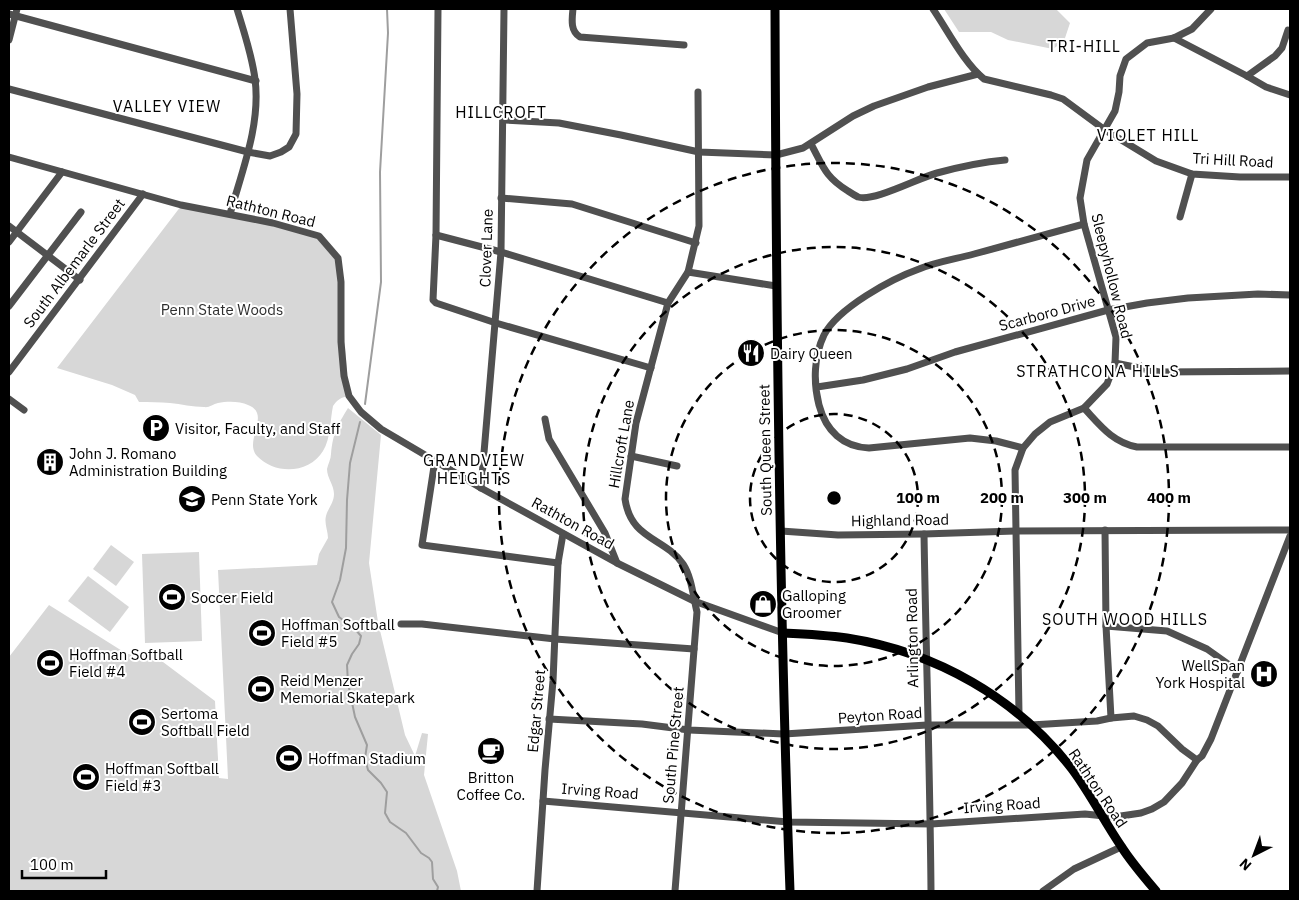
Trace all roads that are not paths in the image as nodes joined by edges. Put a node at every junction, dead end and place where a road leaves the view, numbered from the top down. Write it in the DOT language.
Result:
graph roads {
  1 [pos="237,9"];
  2 [pos="290,9"];
  3 [pos="438,9"];
  4 [pos="504,9"];
  5 [pos="573,9"];
  6 [pos="775,9"];
  7 [pos="933,9"];
  8 [pos="1212,9"];
  9 [pos="13,13"];
  10 [pos="1288,30"];
  11 [pos="1174,38"];
  12 [pos="9,40"];
  13 [pos="684,45"];
  14 [pos="978,74"];
  15 [pos="1247,76"];
  16 [pos="256,81"];
  17 [pos="9,89"];
  18 [pos="698,92"];
  19 [pos="1290,95"];
  20 [pos="504,120"];
  21 [pos="1105,130"];
  22 [pos="811,144"];
  23 [pos="248,152"];
  24 [pos="698,152"];
  25 [pos="776,155"];
  26 [pos="9,157"];
  27 [pos="1005,160"];
  28 [pos="62,172"];
  29 [pos="1192,174"];
  30 [pos="1290,177"];
  31 [pos="143,194"];
  32 [pos="501,198"];
  33 [pos="80,212"];
  34 [pos="230,214"];
  35 [pos="1180,217"];
  36 [pos="1084,224"];
  37 [pos="9,226"];
  38 [pos="16,232"];
  39 [pos="436,235"];
  40 [pos="9,242"];
  41 [pos="696,243"];
  42 [pos="501,252"];
  43 [pos="47,255"];
  44 [pos="688,272"];
  45 [pos="80,280"];
  46 [pos="776,286"];
  47 [pos="1290,294"];
  48 [pos="668,303"];
  49 [pos="9,306"];
  50 [pos="1108,310"];
  51 [pos="496,323"];
  52 [pos="1115,363"];
  53 [pos="651,368"];
  54 [pos="1290,371"];
  55 [pos="9,372"];
  56 [pos="816,387"];
  57 [pos="9,398"];
  58 [pos="1084,408"];
  59 [pos="24,410"];
  60 [pos="545,419"];
  61 [pos="1290,447"];
  62 [pos="1023,448"];
  63 [pos="631,456"];
  64 [pos="435,460"];
  65 [pos="678,466"];
  66 [pos="481,488"];
  67 [pos="1105,530"];
  68 [pos="1290,530"];
  69 [pos="781,531"];
  70 [pos="1015,531"];
  71 [pos="563,534"];
  72 [pos="924,534"];
  73 [pos="1290,536"];
  74 [pos="558,562"];
  75 [pos="617,563"];
  76 [pos="694,601"];
  77 [pos="401,624"];
  78 [pos="1106,626"];
  79 [pos="783,633"];
  80 [pos="555,639"];
  81 [pos="694,649"];
  82 [pos="926,660"];
  83 [pos="1238,671"];
  84 [pos="1019,714"];
  85 [pos="1111,718"];
  86 [pos="549,719"];
  87 [pos="927,725"];
  88 [pos="1031,725"];
  89 [pos="689,730"];
  90 [pos="784,734"];
  91 [pos="1197,760"];
  92 [pos="543,801"];
  93 [pos="681,812"];
  94 [pos="1102,816"];
  95 [pos="788,822"];
  96 [pos="931,824"];
  97 [pos="1121,846"];
  98 [pos="538,891"];
  99 [pos="675,891"];
  100 [pos="790,891"];
  101 [pos="931,891"];
  102 [pos="1043,891"];
  103 [pos="1156,891"];
  1 -- 16 [label="street"];
  2 -- 23 [label="street"];
  3 -- 39 [label="street"];
  4 -- 20 [label="street, Clover Lane"];
  5 -- 13 [label="street"];
  6 -- 25 [label="main road, South Queen Street"];
  7 -- 14 [label="street"];
  8 -- 11 [label="street, Sleepyhollow Road"];
  9 -- 12 [label="street"];
  9 -- 16 [label="street"];
  10 -- 15 [label="street"];
  11 -- 15 [label="street"];
  11 -- 21 [label="street, Sleepyhollow Road"];
  14 -- 21 [label="street, Tri Hill Road"];
  14 -- 22 [label="street"];
  15 -- 19 [label="street"];
  16 -- 23 [label="street"];
  17 -- 23 [label="street"];
  18 -- 24 [label="street, Hillcroft Lane"];
  20 -- 24 [label="street"];
  20 -- 32 [label="street, Clover Lane"];
  21 -- 29 [label="street, Tri Hill Road"];
  21 -- 36 [label="street, Sleepyhollow Road"];
  22 -- 25 [label="street"];
  22 -- 27 [label="street"];
  23 -- 34 [label="street"];
  24 -- 25 [label="street"];
  24 -- 41 [label="street, Hillcroft Lane"];
  25 -- 46 [label="main road, South Queen Street"];
  26 -- 28 [label="street, Rathton Road"];
  28 -- 31 [label="street, Rathton Road"];
  28 -- 38 [label="street"];
  29 -- 30 [label="street, Tri Hill Road"];
  29 -- 35 [label="street"];
  31 -- 34 [label="street, Rathton Road"];
  31 -- 45 [label="street, South Albemarle Street"];
  32 -- 41 [label="street"];
  32 -- 42 [label="street, Clover Lane"];
  33 -- 43 [label="street"];
  34 -- 64 [label="street, Rathton Road"];
  36 -- 50 [label="street, Sleepyhollow Road"];
  36 -- 56 [label="street"];
  37 -- 38 [label="street"];
  38 -- 40 [label="street"];
  38 -- 43 [label="street"];
  39 -- 42 [label="street"];
  39 -- 51 [label="street"];
  41 -- 44 [label="street, Hillcroft Lane"];
  42 -- 48 [label="street"];
  42 -- 51 [label="street, Clover Lane"];
  43 -- 45 [label="street"];
  43 -- 49 [label="street"];
  44 -- 46 [label="street"];
  44 -- 48 [label="street, Hillcroft Lane"];
  45 -- 55 [label="street, South Albemarle Street"];
  46 -- 69 [label="main road, South Queen Street"];
  47 -- 50 [label="street, Scarboro Drive"];
  48 -- 53 [label="street, Hillcroft Lane"];
  50 -- 52 [label="street, Sleepyhollow Road"];
  50 -- 56 [label="street, Scarboro Drive"];
  51 -- 53 [label="street"];
  51 -- 66 [label="street, Clover Lane"];
  52 -- 54 [label="street"];
  52 -- 58 [label="street, Sleepyhollow Road"];
  53 -- 63 [label="street, Hillcroft Lane"];
  56 -- 62 [label="street"];
  57 -- 59 [label="street"];
  58 -- 61 [label="street"];
  58 -- 62 [label="street, Sleepyhollow Road"];
  60 -- 75 [label="street"];
  62 -- 70 [label="street, Sleepyhollow Road"];
  63 -- 65 [label="street"];
  63 -- 76 [label="street, Hillcroft Lane"];
  64 -- 66 [label="street, Rathton Road"];
  64 -- 74 [label="street"];
  66 -- 71 [label="street, Rathton Road"];
  67 -- 68 [label="street, Highland Road"];
  67 -- 70 [label="street, Highland Road"];
  67 -- 78 [label="street"];
  69 -- 72 [label="street, Highland Road"];
  69 -- 79 [label="main road, South Queen Street"];
  70 -- 72 [label="street, Highland Road"];
  70 -- 84 [label="street, Sleepyhollow Road"];
  71 -- 74 [label="street, Edgar Street"];
  71 -- 75 [label="street, Rathton Road"];
  72 -- 82 [label="street, Arlington Road"];
  73 -- 83 [label="street, Irving Road"];
  74 -- 80 [label="street, Edgar Street"];
  75 -- 76 [label="street, Rathton Road"];
  76 -- 79 [label="street, Rathton Road"];
  76 -- 81 [label="street, South Pine Street"];
  77 -- 80 [label="street"];
  78 -- 83 [label="street"];
  78 -- 85 [label="street"];
  79 -- 82 [label="main road, Rathton Road"];
  79 -- 90 [label="main road, South Queen Street"];
  80 -- 81 [label="street"];
  80 -- 86 [label="street, Edgar Street"];
  81 -- 89 [label="street, South Pine Street"];
  82 -- 84 [label="main road, Rathton Road"];
  82 -- 87 [label="street, Arlington Road"];
  83 -- 91 [label="street, Irving Road"];
  84 -- 88 [label="main road, Rathton Road"];
  85 -- 88 [label="street, Peyton Road"];
  85 -- 91 [label="street, Peyton Road"];
  86 -- 89 [label="street, Peyton Road"];
  86 -- 92 [label="street, Edgar Street"];
  87 -- 88 [label="street, Peyton Road"];
  87 -- 90 [label="street, Peyton Road"];
  87 -- 96 [label="street, Arlington Road"];
  88 -- 94 [label="main road, Rathton Road"];
  89 -- 90 [label="street, Peyton Road"];
  89 -- 93 [label="street, South Pine Street"];
  90 -- 95 [label="main road, South Queen Street"];
  91 -- 94 [label="street, Irving Road"];
  92 -- 93 [label="street, Irving Road"];
  92 -- 98 [label="street, Edgar Street"];
  93 -- 95 [label="street, Irving Road"];
  93 -- 99 [label="street, South Pine Street"];
  94 -- 96 [label="street, Irving Road"];
  94 -- 97 [label="main road, Rathton Road"];
  95 -- 96 [label="street, Irving Road"];
  95 -- 100 [label="main road, South Queen Street"];
  96 -- 101 [label="street, Arlington Road"];
  97 -- 102 [label="street"];
  97 -- 103 [label="main road, Rathton Road"];
}
